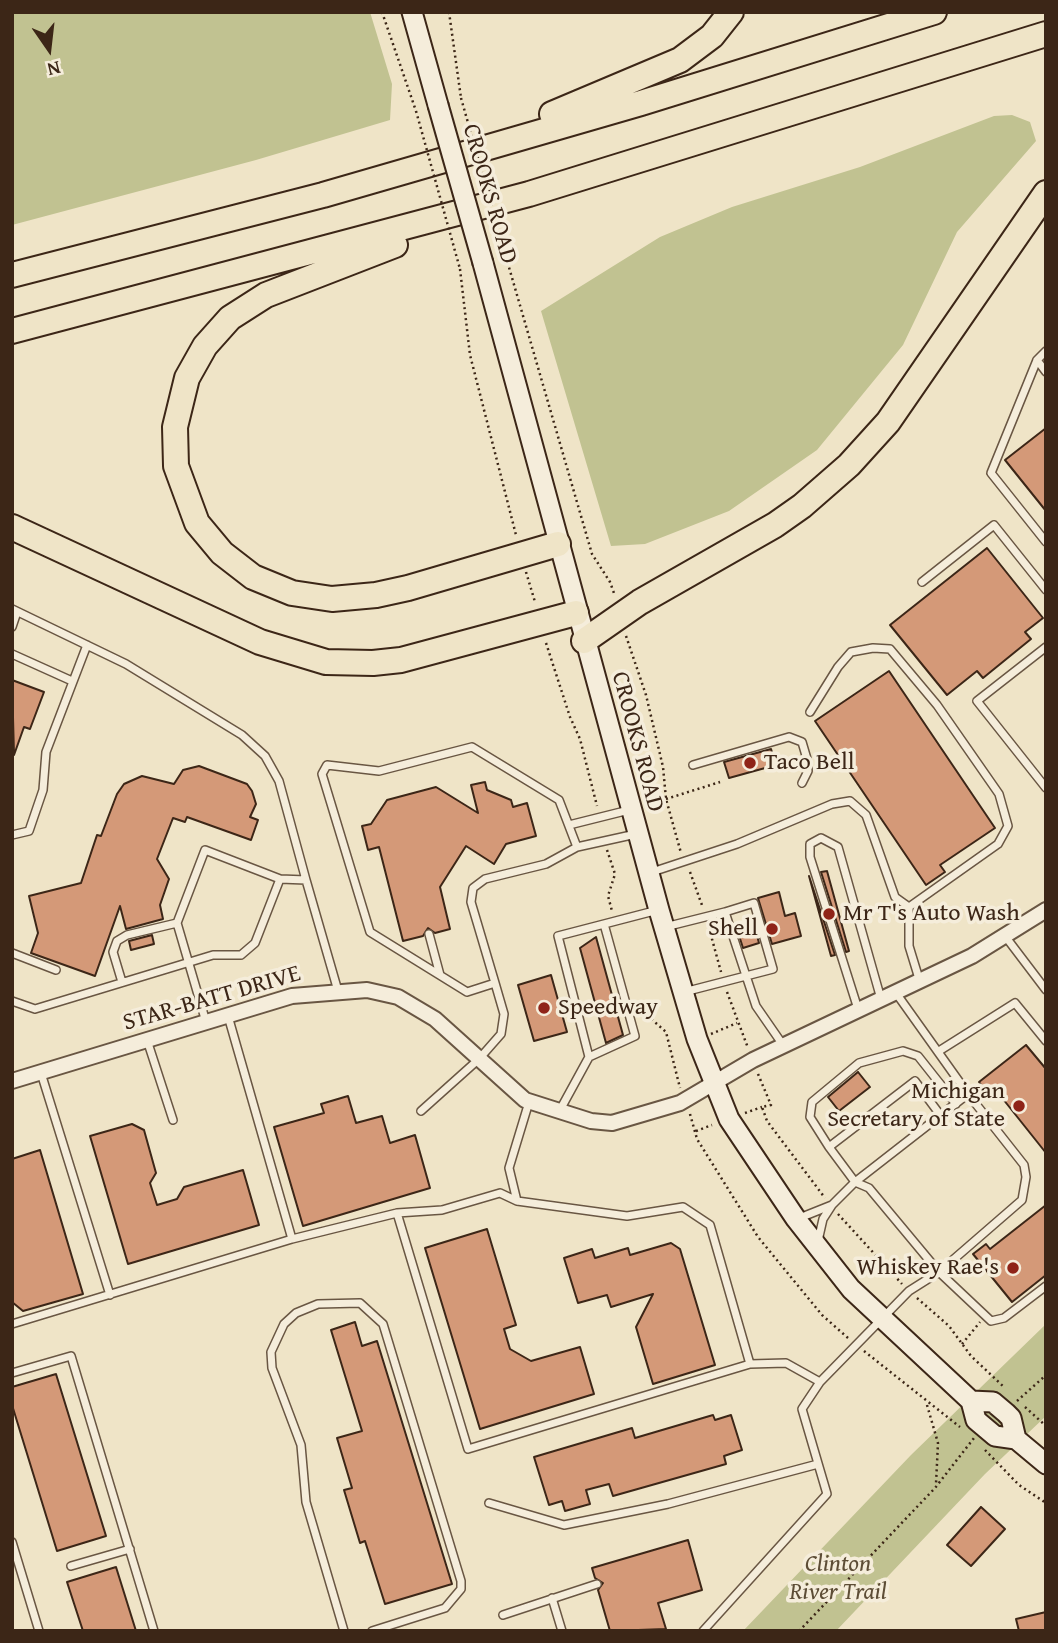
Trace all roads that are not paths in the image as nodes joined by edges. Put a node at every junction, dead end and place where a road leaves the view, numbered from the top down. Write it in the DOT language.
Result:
graph roads {
  1 [pos="412,12"];
  2 [pos="731,12"];
  3 [pos="934,12"];
  4 [pos="1046,34"];
  5 [pos="414,168"];
  6 [pos="1046,193"];
  7 [pos="529,194"];
  8 [pos="12,275"];
  9 [pos="12,331"];
  10 [pos="1046,351"];
  11 [pos="1037,360"];
  12 [pos="1046,372"];
  13 [pos="12,527"];
  14 [pos="1046,542"];
  15 [pos="558,544"];
  16 [pos="922,582"];
  17 [pos="1046,590"];
  18 [pos="15,611"];
  19 [pos="576,613"];
  20 [pos="12,627"];
  21 [pos="584,640"];
  22 [pos="87,645"];
  23 [pos="1046,647"];
  24 [pos="12,654"];
  25 [pos="72,681"];
  26 [pos="810,712"];
  27 [pos="693,765"];
  28 [pos="802,783"];
  29 [pos="1046,788"];
  30 [pos="631,810"];
  31 [pos="569,825"];
  32 [pos="637,834"];
  33 [pos="12,835"];
  34 [pos="578,847"];
  35 [pos="648,873"];
  36 [pos="280,879"];
  37 [pos="306,880"];
  38 [pos="909,906"];
  39 [pos="1046,910"];
  40 [pos="725,912"];
  41 [pos="661,919"];
  42 [pos="177,923"];
  43 [pos="604,924"];
  44 [pos="429,934"];
  45 [pos="1004,936"];
  46 [pos="12,953"];
  47 [pos="187,962"];
  48 [pos="56,970"];
  49 [pos="440,975"];
  50 [pos="746,976"];
  51 [pos="122,982"];
  52 [pos="495,983"];
  53 [pos="920,983"];
  54 [pos="1046,990"];
  55 [pos="338,991"];
  56 [pos="683,992"];
  57 [pos="896,993"];
  58 [pos="881,1000"];
  59 [pos="12,1001"];
  60 [pos="858,1009"];
  61 [pos="228,1015"];
  62 [pos="206,1022"];
  63 [pos="147,1040"];
  64 [pos="1046,1041"];
  65 [pos="783,1045"];
  66 [pos="939,1051"];
  67 [pos="589,1056"];
  68 [pos="479,1059"];
  69 [pos="41,1073"];
  70 [pos="12,1081"];
  71 [pos="715,1081"];
  72 [pos="968,1094"];
  73 [pos="529,1102"];
  74 [pos="956,1104"];
  75 [pos="421,1111"];
  76 [pos="558,1113"];
  77 [pos="942,1116"];
  78 [pos="173,1120"];
  79 [pos="829,1146"];
  80 [pos="855,1182"];
  81 [pos="517,1201"];
  82 [pos="832,1205"];
  83 [pos="397,1213"];
  84 [pos="796,1219"];
  85 [pos="292,1239"];
  86 [pos="818,1249"];
  87 [pos="939,1272"];
  88 [pos="1046,1286"];
  89 [pos="110,1295"];
  90 [pos="884,1319"];
  91 [pos="12,1324"];
  92 [pos="750,1364"];
  93 [pos="12,1373"];
  94 [pos="820,1382"];
  95 [pos="818,1464"];
  96 [pos="1046,1464"];
  97 [pos="489,1503"];
  98 [pos="12,1542"];
  99 [pos="130,1549"];
  100 [pos="71,1566"];
  101 [pos="597,1584"];
  102 [pos="552,1598"];
  103 [pos="503,1615"];
  104 [pos="39,1631"];
  105 [pos="155,1631"];
  106 [pos="344,1631"];
  107 [pos="372,1631"];
  108 [pos="562,1631"];
  109 [pos="703,1631"];
  1 -- 15 [label="main road, CROOKS ROAD, bridge"];
  2 -- 5 [label="highway"];
  3 -- 5 [label="highway"];
  4 -- 7 [label="highway"];
  5 -- 8 [label="highway"];
  6 -- 21 [label="highway"];
  7 -- 9 [label="highway"];
  7 -- 15 [label="highway"];
  10 -- 11 [label="lane"];
  11 -- 12 [label="lane"];
  11 -- 14 [label="lane"];
  13 -- 19 [label="highway"];
  15 -- 19 [label="main road, CROOKS ROAD"];
  16 -- 17 [label="lane"];
  18 -- 20 [label="lane"];
  18 -- 22 [label="lane"];
  19 -- 21 [label="main road, CROOKS ROAD"];
  21 -- 30 [label="main road, CROOKS ROAD"];
  22 -- 25 [label="lane"];
  22 -- 37 [label="lane"];
  23 -- 29 [label="lane"];
  24 -- 25 [label="lane"];
  25 -- 33 [label="lane"];
  26 -- 38 [label="lane"];
  27 -- 28 [label="lane"];
  30 -- 31 [label="lane"];
  30 -- 32 [label="main road, CROOKS ROAD"];
  31 -- 34 [label="lane"];
  31 -- 49 [label="lane"];
  32 -- 34 [label="lane"];
  32 -- 35 [label="main road, CROOKS ROAD"];
  34 -- 52 [label="lane"];
  35 -- 38 [label="lane"];
  35 -- 41 [label="main road, CROOKS ROAD"];
  36 -- 37 [label="lane"];
  36 -- 42 [label="lane"];
  36 -- 47 [label="lane"];
  37 -- 55 [label="lane"];
  38 -- 53 [label="lane"];
  39 -- 45 [label="street, STAR-BATT DRIVE"];
  40 -- 41 [label="lane"];
  40 -- 50 [label="lane"];
  40 -- 50 [label="lane"];
  41 -- 43 [label="lane"];
  41 -- 56 [label="main road, CROOKS ROAD"];
  42 -- 47 [label="lane"];
  42 -- 51 [label="lane"];
  43 -- 67 [label="lane"];
  43 -- 67 [label="lane"];
  44 -- 49 [label="lane"];
  45 -- 53 [label="street, STAR-BATT DRIVE"];
  45 -- 54 [label="lane"];
  46 -- 48 [label="lane"];
  47 -- 51 [label="lane"];
  47 -- 62 [label="lane"];
  49 -- 52 [label="lane"];
  50 -- 56 [label="lane"];
  50 -- 65 [label="lane"];
  51 -- 59 [label="lane"];
  52 -- 68 [label="lane"];
  53 -- 57 [label="street, STAR-BATT DRIVE"];
  55 -- 61 [label="street, STAR-BATT DRIVE"];
  55 -- 68 [label="street, STAR-BATT DRIVE"];
  56 -- 71 [label="main road, CROOKS ROAD"];
  57 -- 58 [label="street, STAR-BATT DRIVE"];
  57 -- 66 [label="lane"];
  58 -- 60 [label="street, STAR-BATT DRIVE"];
  58 -- 60 [label="lane"];
  60 -- 65 [label="street, STAR-BATT DRIVE"];
  61 -- 62 [label="street, STAR-BATT DRIVE"];
  61 -- 85 [label="lane"];
  62 -- 63 [label="street, STAR-BATT DRIVE"];
  63 -- 69 [label="street, STAR-BATT DRIVE"];
  63 -- 78 [label="lane"];
  64 -- 66 [label="lane"];
  65 -- 71 [label="street, STAR-BATT DRIVE"];
  66 -- 72 [label="lane"];
  67 -- 76 [label="lane"];
  68 -- 73 [label="street, STAR-BATT DRIVE"];
  68 -- 75 [label="lane"];
  69 -- 70 [label="street, STAR-BATT DRIVE"];
  69 -- 89 [label="lane"];
  71 -- 76 [label="street, STAR-BATT DRIVE"];
  71 -- 84 [label="main road, CROOKS ROAD"];
  72 -- 74 [label="lane"];
  72 -- 87 [label="lane"];
  73 -- 76 [label="street, STAR-BATT DRIVE"];
  73 -- 81 [label="lane"];
  74 -- 77 [label="lane"];
  74 -- 79 [label="lane"];
  77 -- 79 [label="lane"];
  77 -- 80 [label="lane"];
  79 -- 80 [label="lane"];
  80 -- 82 [label="lane"];
  80 -- 87 [label="lane"];
  81 -- 83 [label="lane"];
  81 -- 92 [label="lane"];
  82 -- 84 [label="lane"];
  82 -- 86 [label="lane"];
  83 -- 85 [label="lane"];
  83 -- 92 [label="lane"];
  84 -- 86 [label="main road, CROOKS ROAD"];
  85 -- 89 [label="lane"];
  86 -- 90 [label="main road, CROOKS ROAD"];
  87 -- 88 [label="lane"];
  87 -- 90 [label="lane"];
  89 -- 91 [label="lane"];
  90 -- 94 [label="lane"];
  90 -- 96 [label="main road, CROOKS ROAD"];
  92 -- 94 [label="lane"];
  93 -- 99 [label="lane"];
  94 -- 95 [label="lane"];
  95 -- 97 [label="lane"];
  95 -- 109 [label="lane"];
  98 -- 104 [label="lane"];
  99 -- 100 [label="lane"];
  99 -- 105 [label="lane"];
  101 -- 102 [label="lane"];
  102 -- 103 [label="lane"];
  102 -- 108 [label="lane"];
  106 -- 107 [label="lane"];
}
